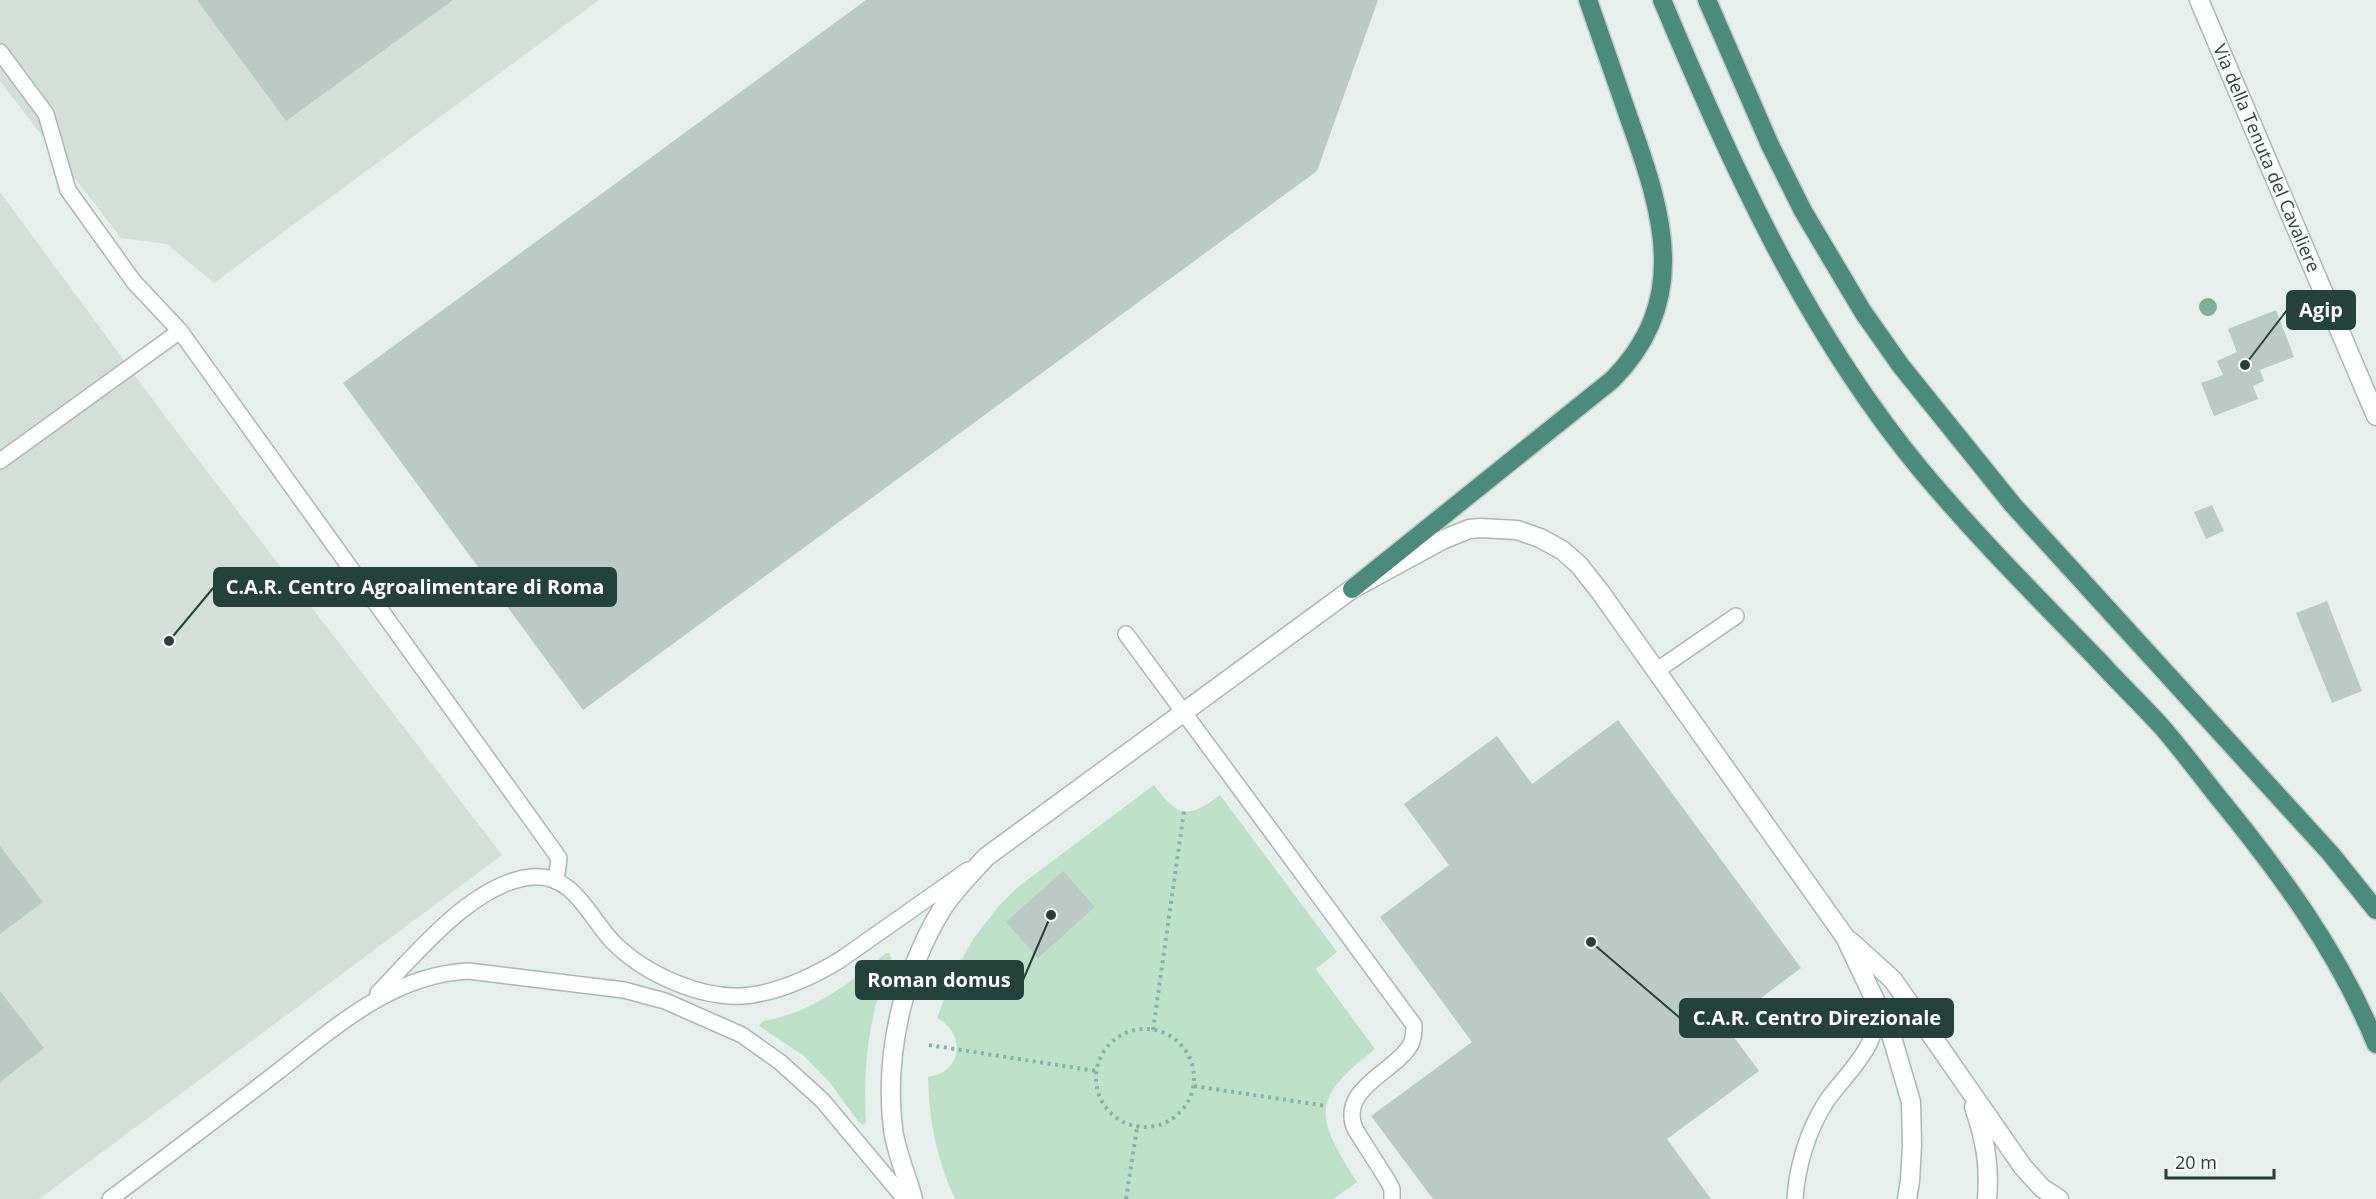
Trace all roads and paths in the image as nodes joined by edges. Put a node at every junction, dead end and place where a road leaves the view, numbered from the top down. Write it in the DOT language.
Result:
graph roads {
  1 [pos="1588,0"];
  2 [pos="1662,0"];
  3 [pos="1707,0"];
  4 [pos="2199,0"];
  5 [pos="0,52"];
  6 [pos="180,331"];
  7 [pos="2376,416"];
  8 [pos="0,462"];
  9 [pos="1352,589"];
  10 [pos="1736,616"];
  11 [pos="1126,634"];
  12 [pos="1656,671"];
  13 [pos="1184,713"];
  14 [pos="1184,811"];
  15 [pos="986,857"];
  16 [pos="556,881"];
  17 [pos="2376,910"];
  18 [pos="1845,937"];
  19 [pos="1870,994"];
  20 [pos="368,1004"];
  21 [pos="1153,1030"];
  22 [pos="2376,1044"];
  23 [pos="929,1045"];
  24 [pos="1095,1071"];
  25 [pos="1966,1085"];
  26 [pos="1194,1086"];
  27 [pos="1352,1110"];
  28 [pos="1137,1128"];
  29 [pos="110,1199"];
  30 [pos="905,1199"];
  31 [pos="913,1199"];
  32 [pos="1126,1199"];
  33 [pos="1392,1199"];
  34 [pos="1795,1199"];
  35 [pos="1907,1199"];
  36 [pos="1987,1199"];
  37 [pos="2059,1199"];
  1 -- 9 [label="highway"];
  2 -- 22 [label="highway"];
  3 -- 17 [label="highway"];
  4 -- 7 [label="street, Via della Tenuta del Cavaliere"];
  5 -- 6 [label="lane"];
  6 -- 8 [label="lane"];
  6 -- 16 [label="lane"];
  9 -- 12 [label="street"];
  9 -- 13 [label="street"];
  10 -- 12 [label="lane"];
  11 -- 13 [label="lane"];
  12 -- 18 [label="street"];
  13 -- 15 [label="street"];
  13 -- 27 [label="lane"];
  14 -- 21 [label="path"];
  15 -- 16 [label="lane"];
  15 -- 31 [label="street"];
  16 -- 20 [label="lane"];
  18 -- 19 [label="street"];
  18 -- 25 [label="street"];
  19 -- 34 [label="lane"];
  19 -- 35 [label="street"];
  20 -- 29 [label="lane"];
  20 -- 30 [label="lane"];
  21 -- 24 [label="path"];
  21 -- 26 [label="path"];
  23 -- 24 [label="path"];
  24 -- 28 [label="path"];
  25 -- 36 [label="street"];
  25 -- 37 [label="street"];
  26 -- 27 [label="path"];
  26 -- 28 [label="path"];
  27 -- 33 [label="lane"];
  28 -- 32 [label="path"];
}
